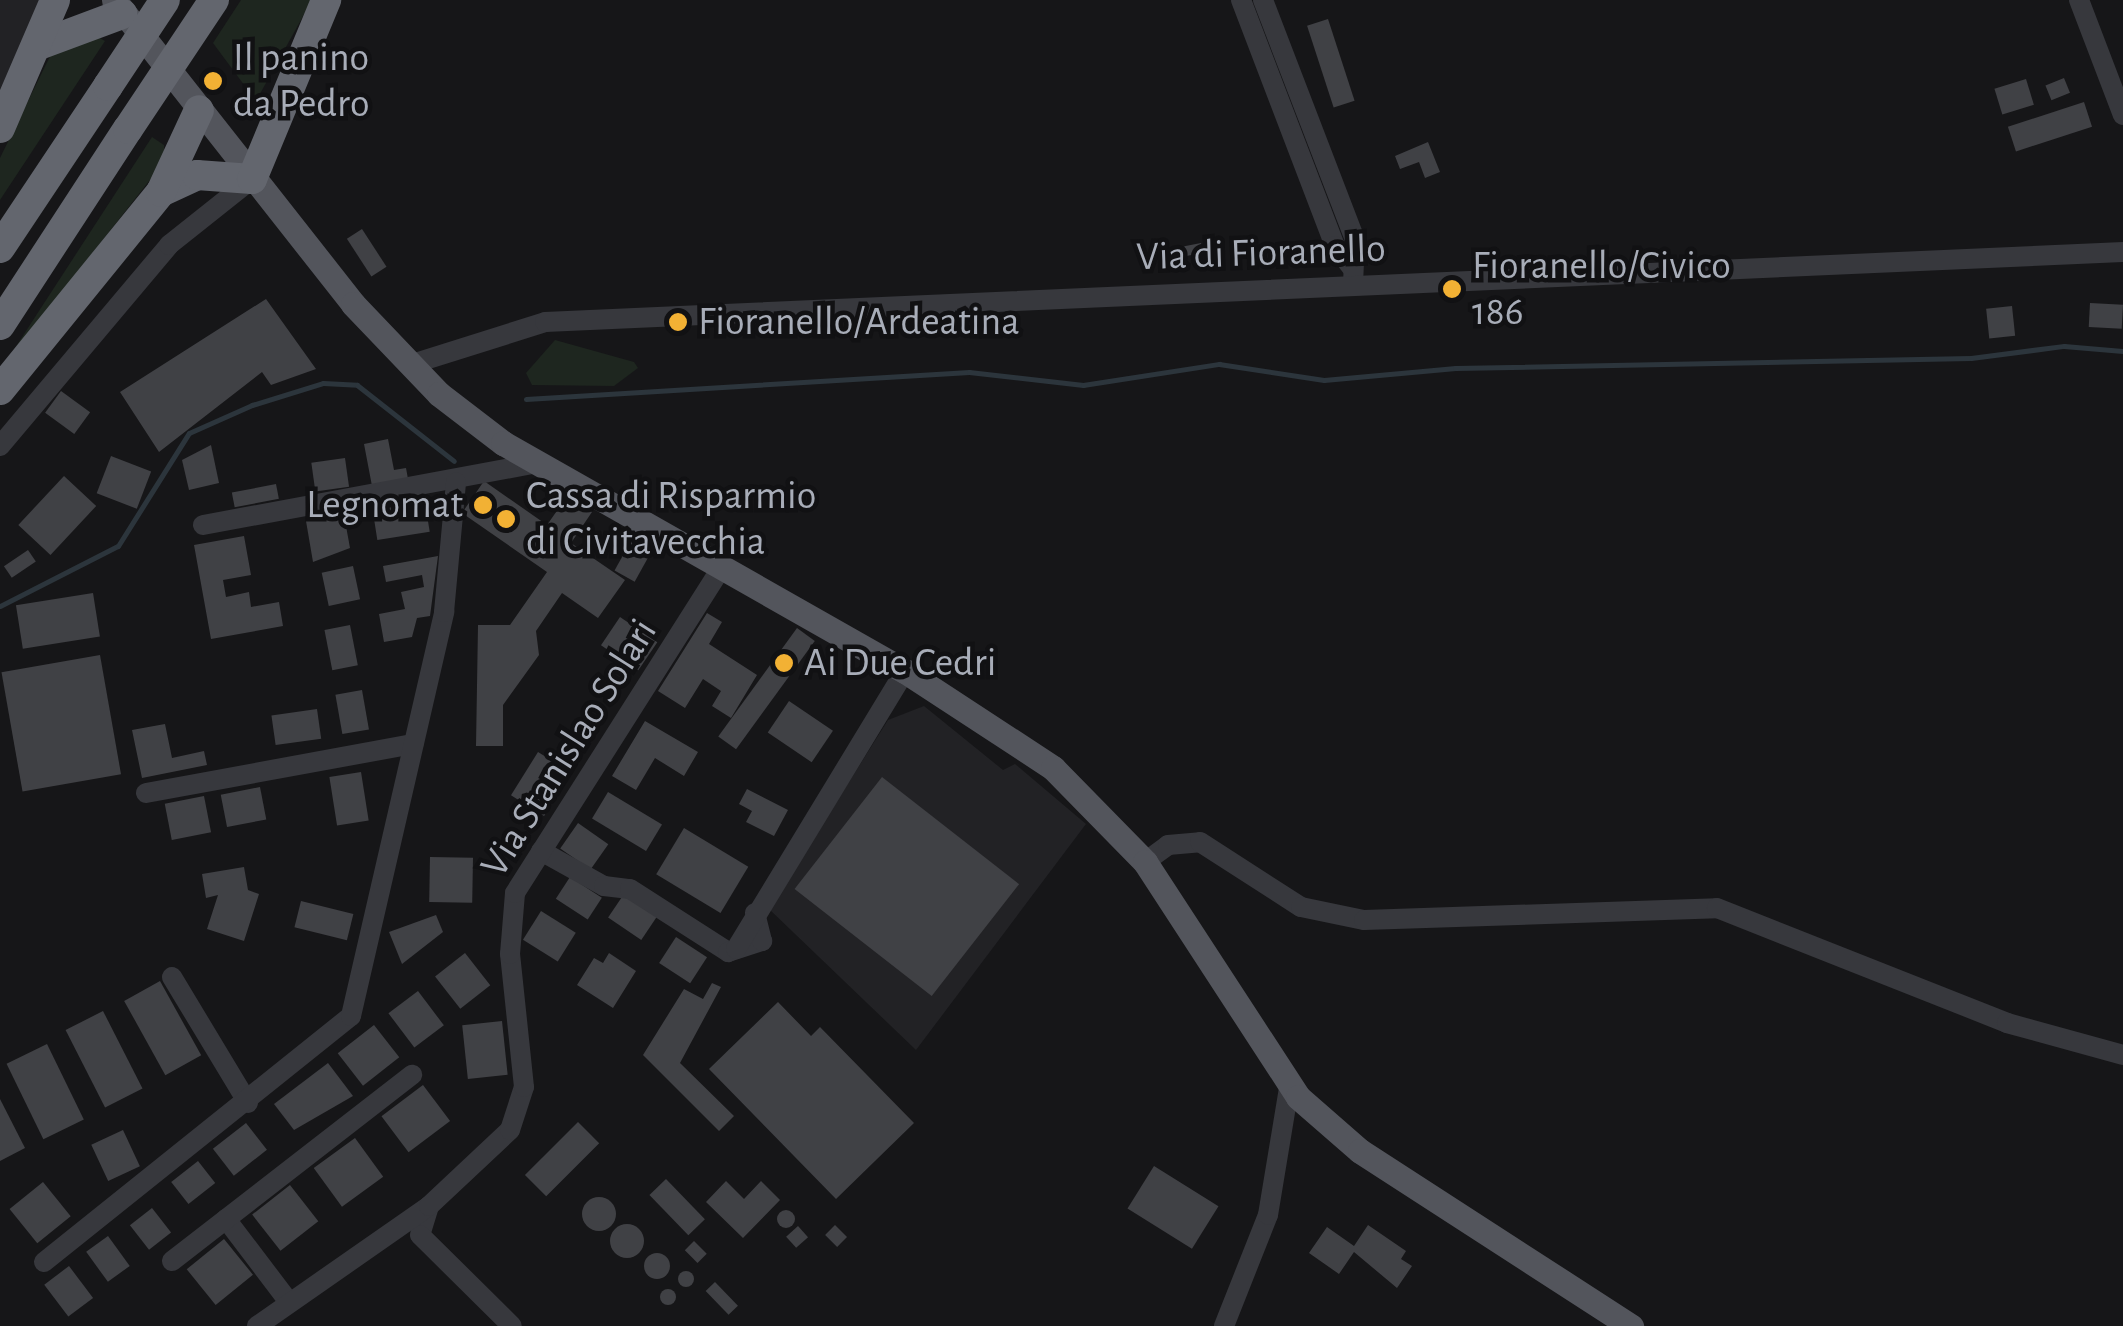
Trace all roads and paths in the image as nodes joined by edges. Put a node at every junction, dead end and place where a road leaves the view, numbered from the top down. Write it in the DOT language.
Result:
graph roads {
  1 [pos="54,0"];
  2 [pos="165,0"];
  3 [pos="214,0"];
  4 [pos="326,0"];
  5 [pos="1241,0"];
  6 [pos="1263,0"];
  7 [pos="2079,0"];
  8 [pos="118,7"];
  9 [pos="38,44"];
  10 [pos="200,110"];
  11 [pos="2123,115"];
  12 [pos="0,128"];
  13 [pos="252,179"];
  14 [pos="161,192"];
  15 [pos="0,248"];
  16 [pos="2123,252"];
  17 [pos="1353,276"];
  18 [pos="0,325"];
  19 [pos="409,366"];
  20 [pos="0,390"];
  21 [pos="0,446"];
  22 [pos="536,462"];
  23 [pos="456,482"];
  24 [pos="203,525"];
  25 [pos="722,568"];
  26 [pos="905,670"];
  27 [pos="414,744"];
  28 [pos="146,794"];
  29 [pos="541,851"];
  30 [pos="1145,862"];
  31 [pos="172,977"];
  32 [pos="2123,1055"];
  33 [pos="412,1075"];
  34 [pos="1289,1088"];
  35 [pos="248,1104"];
  36 [pos="428,1206"];
  37 [pos="226,1219"];
  38 [pos="398,1226"];
  39 [pos="420,1235"];
  40 [pos="172,1261"];
  41 [pos="44,1262"];
  42 [pos="289,1302"];
  43 [pos="256,1326"];
  44 [pos="512,1326"];
  45 [pos="1224,1326"];
  46 [pos="1630,1326"];
  1 -- 9 [label="highway"];
  2 -- 15 [label="highway, bridge"];
  3 -- 18 [label="highway, bridge"];
  4 -- 13 [label="highway"];
  5 -- 17 [label="street"];
  6 -- 17 [label="street"];
  7 -- 11 [label="street"];
  8 -- 9 [label="highway"];
  8 -- 10 [label="main road"];
  9 -- 12 [label="highway"];
  10 -- 13 [label="main road"];
  10 -- 14 [label="highway"];
  13 -- 14 [label="highway"];
  13 -- 19 [label="main road"];
  13 -- 21 [label="street"];
  14 -- 20 [label="highway"];
  16 -- 17 [label="street, Via di Fioranello"];
  17 -- 19 [label="street, Via di Fioranello"];
  19 -- 22 [label="main road"];
  22 -- 23 [label="street"];
  22 -- 25 [label="main road"];
  23 -- 24 [label="street"];
  23 -- 27 [label="street"];
  25 -- 26 [label="main road"];
  25 -- 29 [label="street, Via Stanislao Solari"];
  26 -- 29 [label="street"];
  26 -- 30 [label="main road"];
  27 -- 28 [label="street"];
  27 -- 35 [label="street"];
  29 -- 36 [label="street, Via Stanislao Solari"];
  30 -- 32 [label="street"];
  30 -- 34 [label="main road"];
  31 -- 35 [label="street"];
  33 -- 37 [label="street"];
  34 -- 45 [label="street"];
  34 -- 46 [label="main road"];
  35 -- 41 [label="street"];
  36 -- 38 [label="street, Via Stanislao Solari"];
  36 -- 39 [label="street"];
  37 -- 40 [label="street"];
  37 -- 42 [label="street"];
  38 -- 39 [label="street"];
  38 -- 42 [label="street, Via Stanislao Solari"];
  39 -- 44 [label="street"];
  42 -- 43 [label="street, Via Stanislao Solari"];
}
